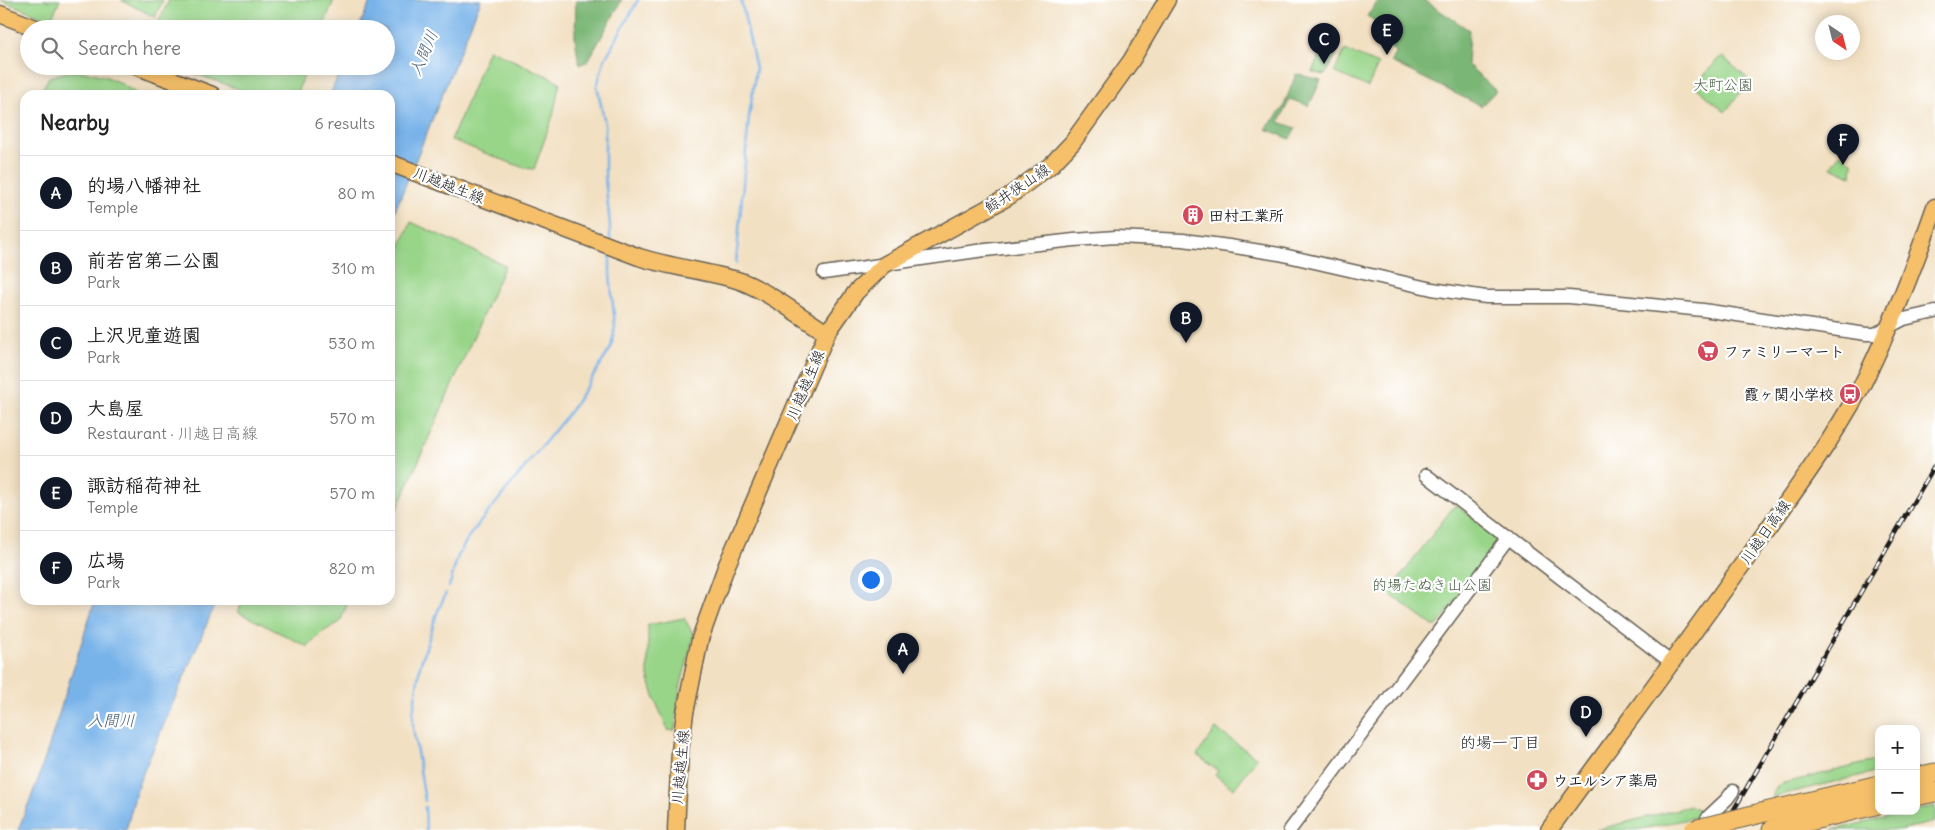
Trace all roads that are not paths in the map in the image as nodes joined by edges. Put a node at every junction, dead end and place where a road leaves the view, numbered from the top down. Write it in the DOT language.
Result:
graph roads {
  1 [pos="1167,0"];
  2 [pos="0,14"];
  3 [pos="20,22"];
  4 [pos="160,75"];
  5 [pos="199,90"];
  6 [pos="395,165"];
  7 [pos="1935,208"];
  8 [pos="884,265"];
  9 [pos="824,273"];
  10 [pos="1935,312"];
  11 [pos="1890,327"];
  12 [pos="827,333"];
  13 [pos="1426,475"];
  14 [pos="1509,537"];
  15 [pos="1672,663"];
  16 [pos="1935,773"];
  17 [pos="1920,775"];
  18 [pos="1875,786"];
  19 [pos="1733,791"];
  20 [pos="1935,792"];
  21 [pos="1920,795"];
  22 [pos="1875,806"];
  23 [pos="1875,806"];
  24 [pos="676,830"];
  25 [pos="1290,830"];
  26 [pos="1549,830"];
  27 [pos="1694,830"];
  28 [pos="1700,830"];
  29 [pos="1772,830"];
  30 [pos="1808,830"];
  1 -- 8 [label="main road, 鯨井狭山線"];
  2 -- 3 [label="main road"];
  4 -- 5 [label="main road"];
  6 -- 12 [label="main road, 川越越生線"];
  7 -- 11 [label="main road, 川越日高線"];
  8 -- 9 [label="street"];
  8 -- 11 [label="street"];
  8 -- 12 [label="main road, 鯨井狭山線"];
  10 -- 11 [label="street"];
  11 -- 15 [label="main road, 川越日高線"];
  12 -- 24 [label="main road, 川越越生線"];
  13 -- 14 [label="street"];
  14 -- 15 [label="street"];
  14 -- 25 [label="street"];
  15 -- 26 [label="main road, 川越日高線"];
  16 -- 17 [label="highway"];
  18 -- 27 [label="highway, bridge"];
  19 -- 28 [label="street"];
  20 -- 21 [label="highway"];
  22 -- 29 [label="highway"];
  23 -- 30 [label="highway"];
}
